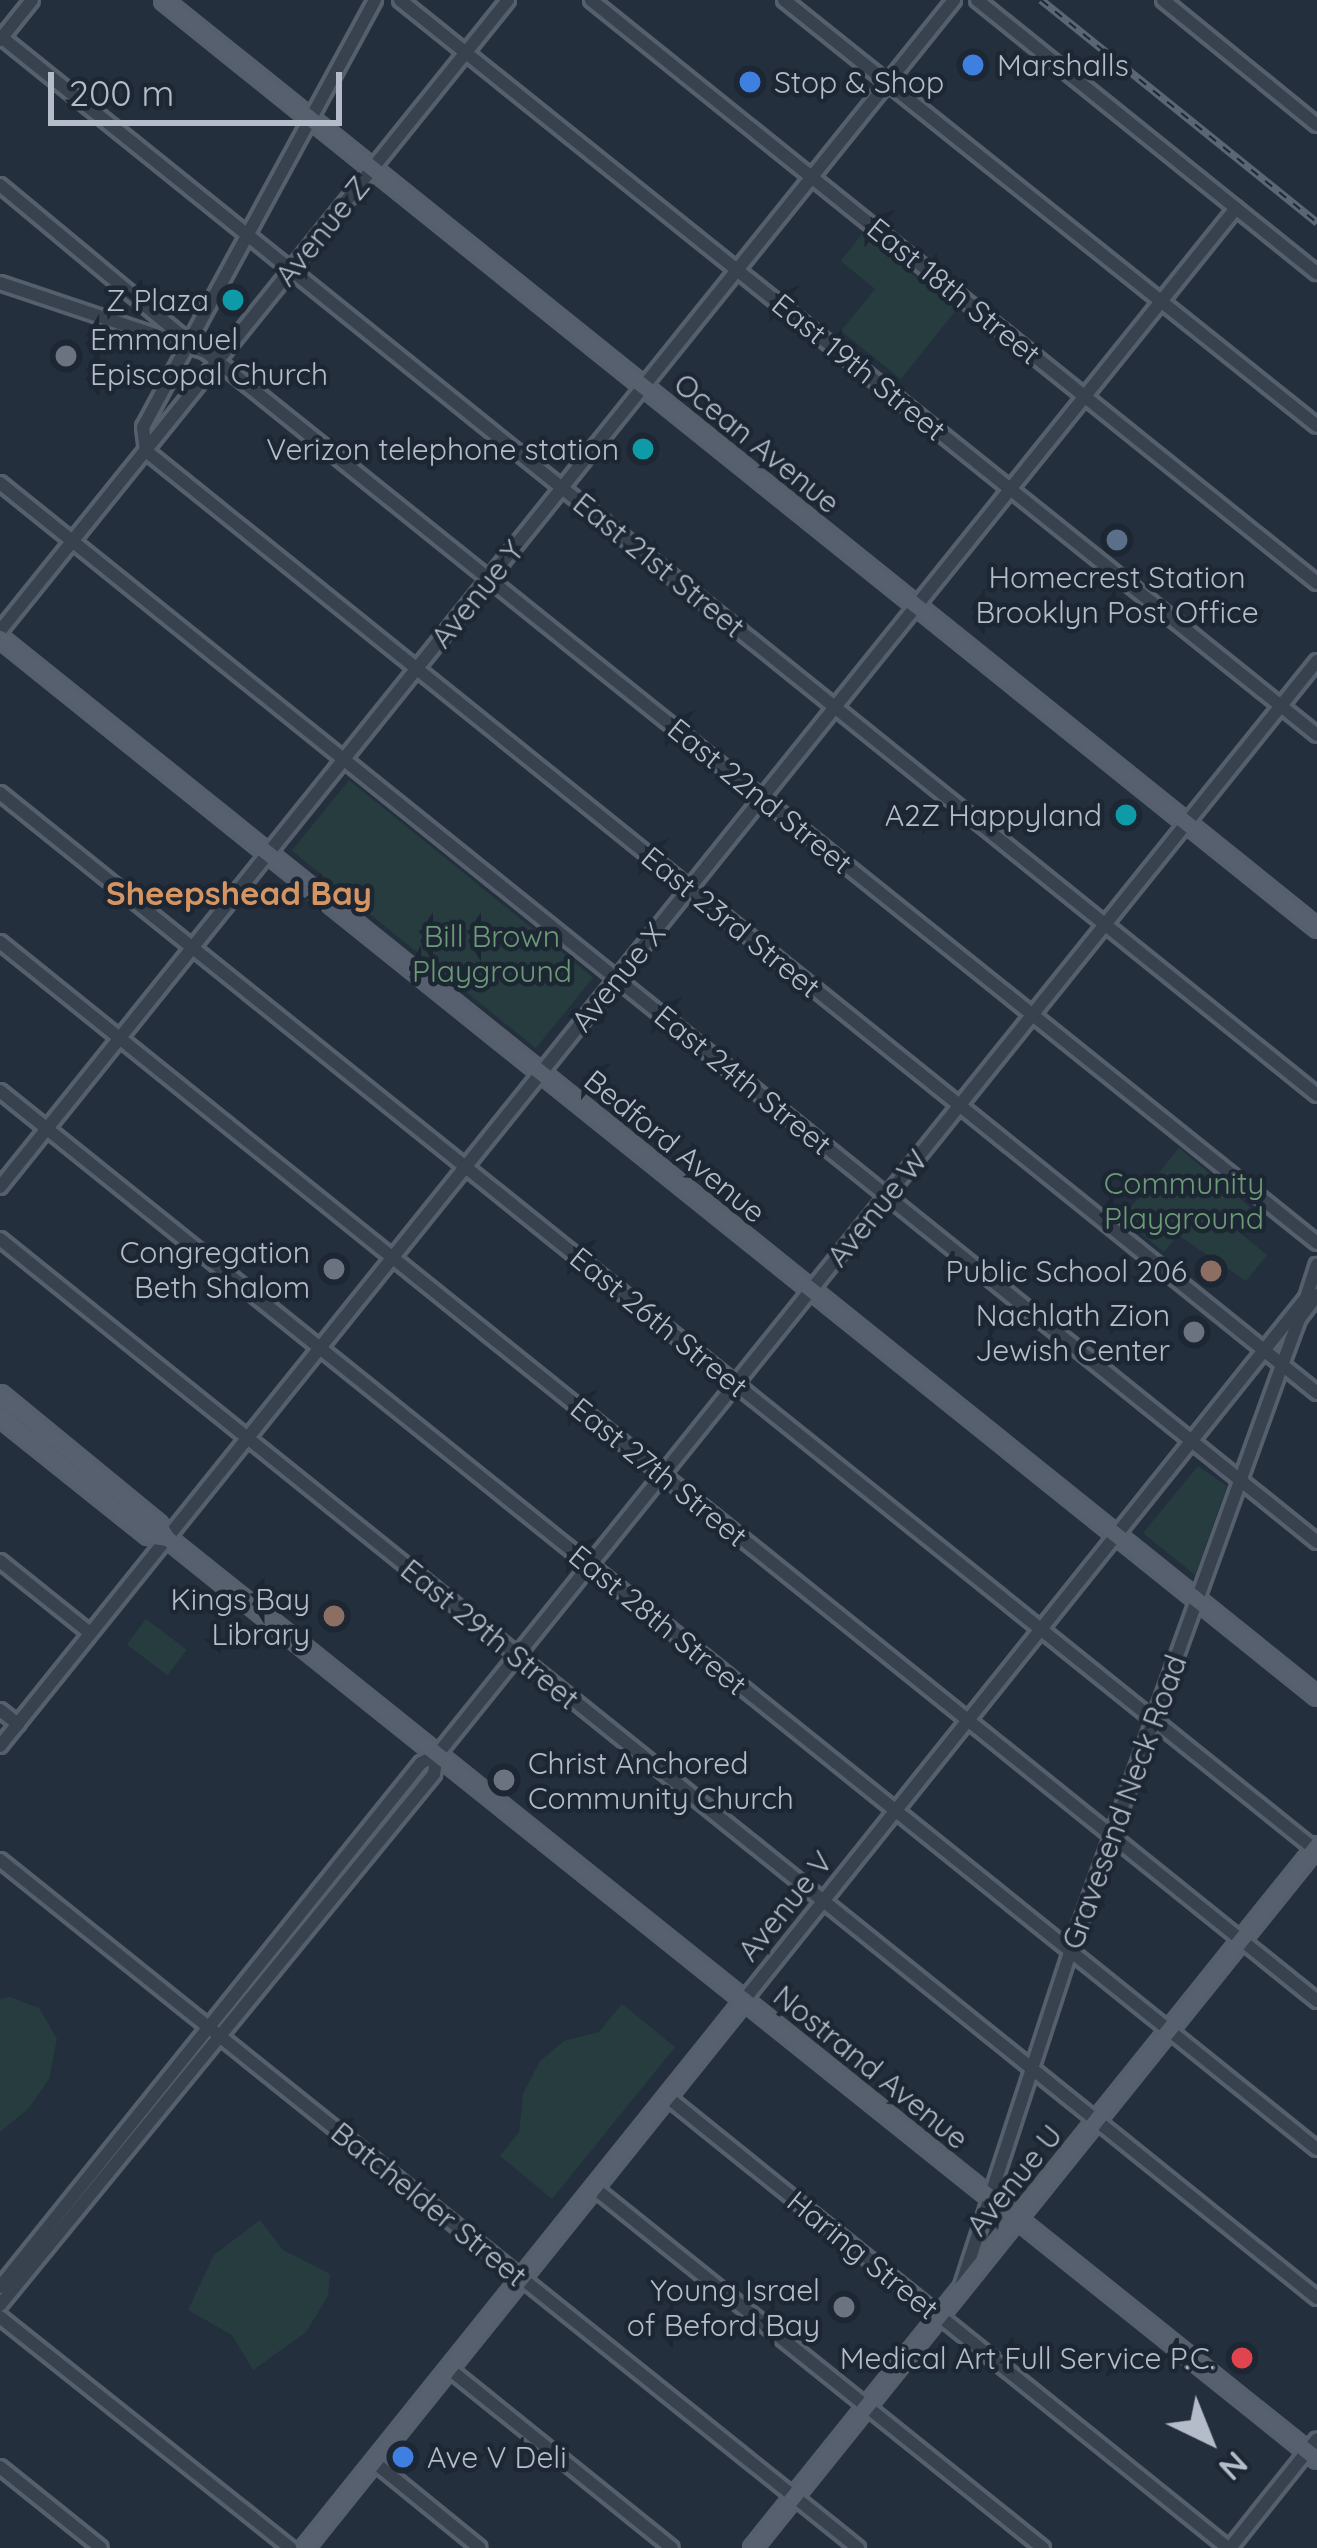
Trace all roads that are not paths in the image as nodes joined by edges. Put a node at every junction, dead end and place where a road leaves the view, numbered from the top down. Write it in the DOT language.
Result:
graph roads {
  1 [pos="32,0"];
  2 [pos="163,0"];
  3 [pos="374,0"];
  4 [pos="400,0"];
  5 [pos="508,0"];
  6 [pos="592,0"];
  7 [pos="784,0"];
  8 [pos="954,0"];
  9 [pos="977,0"];
  10 [pos="1162,0"];
  11 [pos="1,38"];
  12 [pos="466,52"];
  13 [pos="888,83"];
  14 [pos="1314,116"];
  15 [pos="309,118"];
  16 [pos="372,168"];
  17 [pos="812,177"];
  18 [pos="0,185"];
  19 [pos="1236,208"];
  20 [pos="247,233"];
  21 [pos="291,270"];
  22 [pos="738,270"];
  23 [pos="1317,274"];
  24 [pos="0,283"];
  25 [pos="1160,302"];
  26 [pos="188,341"];
  27 [pos="218,361"];
  28 [pos="644,387"];
  29 [pos="1084,396"];
  30 [pos="1317,426"];
  31 [pos="146,451"];
  32 [pos="0,483"];
  33 [pos="562,488"];
  34 [pos="1010,488"];
  35 [pos="73,542"];
  36 [pos="490,578"];
  37 [pos="1317,583"];
  38 [pos="916,605"];
  39 [pos="0,634"];
  40 [pos="1317,661"];
  41 [pos="417,669"];
  42 [pos="835,706"];
  43 [pos="1281,706"];
  44 [pos="1317,735"];
  45 [pos="344,759"];
  46 [pos="0,793"];
  47 [pos="761,797"];
  48 [pos="1187,824"];
  49 [pos="268,854"];
  50 [pos="689,888"];
  51 [pos="1105,924"];
  52 [pos="1317,928"];
  53 [pos="0,942"];
  54 [pos="193,948"];
  55 [pos="616,978"];
  56 [pos="1032,1015"];
  57 [pos="120,1038"];
  58 [pos="540,1072"];
  59 [pos="0,1090"];
  60 [pos="1317,1095"];
  61 [pos="959,1106"];
  62 [pos="48,1128"];
  63 [pos="466,1166"];
  64 [pos="0,1187"];
  65 [pos="886,1196"];
  66 [pos="0,1239"];
  67 [pos="1317,1243"];
  68 [pos="393,1257"];
  69 [pos="1317,1265"];
  70 [pos="811,1290"];
  71 [pos="1312,1296"];
  72 [pos="320,1348"];
  73 [pos="1264,1350"];
  74 [pos="1282,1365"];
  75 [pos="736,1384"];
  76 [pos="1317,1393"];
  77 [pos="0,1394"];
  78 [pos="0,1417"];
  79 [pos="247,1439"];
  80 [pos="1191,1441"];
  81 [pos="662,1475"];
  82 [pos="1240,1481"];
  83 [pos="1118,1537"];
  84 [pos="167,1538"];
  85 [pos="1317,1542"];
  86 [pos="0,1561"];
  87 [pos="590,1565"];
  88 [pos="1197,1600"];
  89 [pos="1042,1630"];
  90 [pos="91,1633"];
  91 [pos="517,1656"];
  92 [pos="1317,1696"];
  93 [pos="0,1710"];
  94 [pos="1154,1720"];
  95 [pos="969,1721"];
  96 [pos="18,1724"];
  97 [pos="0,1746"];
  98 [pos="437,1755"];
  99 [pos="896,1812"];
  100 [pos="1112,1835"];
  101 [pos="1316,1848"];
  102 [pos="0,1860"];
  103 [pos="824,1903"];
  104 [pos="1241,1939"];
  105 [pos="1070,1951"];
  106 [pos="744,2000"];
  107 [pos="1317,2001"];
  108 [pos="1168,2030"];
  109 [pos="216,2032"];
  110 [pos="1028,2067"];
  111 [pos="666,2096"];
  112 [pos="1096,2121"];
  113 [pos="1317,2149"];
  114 [pos="593,2187"];
  115 [pos="988,2194"];
  116 [pos="1018,2218"];
  117 [pos="521,2277"];
  118 [pos="0,2287"];
  119 [pos="961,2289"];
  120 [pos="1317,2299"];
  121 [pos="0,2305"];
  122 [pos="939,2316"];
  123 [pos="0,2317"];
  124 [pos="448,2368"];
  125 [pos="866,2406"];
  126 [pos="1314,2450"];
  127 [pos="374,2462"];
  128 [pos="0,2467"];
  129 [pos="794,2497"];
  130 [pos="101,2548"];
  131 [pos="290,2548"];
  132 [pos="304,2548"];
  133 [pos="480,2548"];
  134 [pos="672,2548"];
  135 [pos="752,2548"];
  136 [pos="858,2548"];
  137 [pos="1042,2548"];
  138 [pos="1229,2548"];
  1 -- 11 [label="street"];
  2 -- 15 [label="main road, Ocean Avenue"];
  3 -- 15 [label="street"];
  4 -- 12 [label="street, East 19th Street"];
  5 -- 12 [label="street, Avenue Z"];
  6 -- 17 [label="street, East 18th Street"];
  7 -- 13 [label="street"];
  8 -- 13 [label="street, Avenue Y"];
  9 -- 19 [label="street"];
  10 -- 14 [label="street"];
  11 -- 20 [label="street, East 21st Street"];
  12 -- 16 [label="street, Avenue Z"];
  12 -- 22 [label="street, East 19th Street"];
  13 -- 17 [label="street, Avenue Y"];
  13 -- 25 [label="street"];
  15 -- 16 [label="main road, Ocean Avenue"];
  15 -- 20 [label="street"];
  16 -- 21 [label="street, Avenue Z"];
  16 -- 28 [label="main road, Ocean Avenue"];
  17 -- 22 [label="street, Avenue Y"];
  17 -- 29 [label="street, East 18th Street"];
  18 -- 26 [label="street"];
  19 -- 23 [label="street"];
  19 -- 25 [label="street, Avenue X"];
  20 -- 21 [label="street, East 21st Street"];
  20 -- 26 [label="street"];
  21 -- 27 [label="street, Avenue Z"];
  21 -- 33 [label="street, East 21st Street"];
  22 -- 28 [label="street, Avenue Y"];
  22 -- 34 [label="street, East 19th Street"];
  24 -- 26 [label="street"];
  25 -- 29 [label="street, Avenue X"];
  25 -- 30 [label="street"];
  26 -- 27 [label="street, East 22nd Street"];
  26 -- 31 [label="street"];
  27 -- 31 [label="street, Avenue Z"];
  27 -- 36 [label="street, East 22nd Street"];
  28 -- 33 [label="street, Avenue Y"];
  28 -- 38 [label="main road, Ocean Avenue"];
  29 -- 34 [label="street, Avenue X"];
  29 -- 37 [label="street, East 18th Street"];
  31 -- 35 [label="street, Avenue Z"];
  31 -- 41 [label="street, East 23rd Street"];
  32 -- 35 [label="street, East 24th Street"];
  33 -- 36 [label="street, Avenue Y"];
  33 -- 42 [label="street, East 21st Street"];
  34 -- 38 [label="street, Avenue X"];
  34 -- 43 [label="street, East 19th Street"];
  35 -- 39 [label="street, Avenue Z"];
  35 -- 45 [label="street, East 24th Street"];
  36 -- 41 [label="street, Avenue Y"];
  36 -- 47 [label="street, East 22nd Street"];
  38 -- 42 [label="street, Avenue X"];
  38 -- 48 [label="main road, Ocean Avenue"];
  39 -- 49 [label="main road, Bedford Avenue"];
  40 -- 43 [label="street, Avenue W"];
  41 -- 45 [label="street, Avenue Y"];
  41 -- 50 [label="street, East 23rd Street"];
  42 -- 47 [label="street, Avenue X"];
  42 -- 51 [label="street, East 21st Street"];
  43 -- 44 [label="street, East 19th Street"];
  43 -- 48 [label="street, Avenue W"];
  45 -- 49 [label="street, Avenue Y"];
  45 -- 55 [label="street, East 24th Street"];
  46 -- 54 [label="street, East 26th Street"];
  47 -- 50 [label="street, Avenue X"];
  47 -- 56 [label="street, East 22nd Street"];
  48 -- 51 [label="street, Avenue W"];
  48 -- 52 [label="main road, Ocean Avenue"];
  49 -- 54 [label="street, Avenue Y"];
  49 -- 58 [label="main road, Bedford Avenue"];
  50 -- 55 [label="street, Avenue X"];
  50 -- 61 [label="street, East 23rd Street"];
  51 -- 56 [label="street, Avenue W"];
  51 -- 60 [label="street, East 21st Street"];
  53 -- 57 [label="street, East 27th Street"];
  54 -- 57 [label="street, Avenue Y"];
  54 -- 63 [label="street, East 26th Street"];
  55 -- 58 [label="street, Avenue X"];
  55 -- 65 [label="street, East 24th Street"];
  56 -- 61 [label="street, Avenue W"];
  56 -- 67 [label="street, East 22nd Street"];
  57 -- 62 [label="street, Avenue Y"];
  57 -- 68 [label="street, East 27th Street"];
  58 -- 63 [label="street, Avenue X"];
  58 -- 70 [label="main road, Bedford Avenue"];
  59 -- 62 [label="street, East 28th Street"];
  61 -- 65 [label="street, Avenue W"];
  61 -- 73 [label="street, East 23rd Street"];
  62 -- 64 [label="street, Avenue Y"];
  62 -- 72 [label="street, East 28th Street"];
  63 -- 68 [label="street, Avenue X"];
  63 -- 75 [label="street, East 26th Street"];
  65 -- 70 [label="street, Avenue W"];
  65 -- 80 [label="street, East 24th Street"];
  66 -- 79 [label="street, East 29th Street"];
  68 -- 72 [label="street, Avenue X"];
  68 -- 81 [label="street, East 27th Street"];
  69 -- 71 [label="street"];
  70 -- 75 [label="street, Avenue W"];
  70 -- 83 [label="main road, Bedford Avenue"];
  71 -- 73 [label="street, Avenue V"];
  71 -- 74 [label="street, Gravesend Neck Road"];
  72 -- 79 [label="street, Avenue X"];
  72 -- 87 [label="street, East 28th Street"];
  73 -- 74 [label="street, East 23rd Street"];
  73 -- 80 [label="street, Avenue V"];
  74 -- 76 [label="street, East 23rd Street"];
  74 -- 82 [label="street, Gravesend Neck Road"];
  75 -- 81 [label="street, Avenue W"];
  75 -- 89 [label="street, East 26th Street"];
  77 -- 84 [label="main road, Nostrand Avenue"];
  78 -- 84 [label="main road, Nostrand Avenue"];
  79 -- 84 [label="street, Avenue X"];
  79 -- 91 [label="street, East 29th Street"];
  80 -- 82 [label="street, East 24th Street"];
  80 -- 83 [label="street, Avenue V"];
  81 -- 87 [label="street, Avenue W"];
  81 -- 95 [label="street, East 27th Street"];
  82 -- 85 [label="street, East 24th Street"];
  82 -- 88 [label="street, Gravesend Neck Road"];
  83 -- 88 [label="main road, Bedford Avenue"];
  83 -- 89 [label="street, Avenue V"];
  84 -- 90 [label="street, Avenue X"];
  84 -- 98 [label="main road, Nostrand Avenue"];
  86 -- 90 [label="street"];
  87 -- 91 [label="street, Avenue W"];
  87 -- 99 [label="street, East 28th Street"];
  88 -- 92 [label="main road, Bedford Avenue"];
  88 -- 94 [label="street, Gravesend Neck Road"];
  89 -- 94 [label="street, East 26th Street"];
  89 -- 95 [label="street, Avenue V"];
  90 -- 96 [label="street, Avenue X"];
  91 -- 98 [label="street, Avenue W"];
  91 -- 103 [label="street, East 29th Street"];
  93 -- 96 [label="street"];
  94 -- 100 [label="street, Gravesend Neck Road"];
  94 -- 101 [label="street, East 26th Street"];
  95 -- 99 [label="street, Avenue V"];
  95 -- 100 [label="street, East 27th Street"];
  96 -- 97 [label="street, Avenue X"];
  98 -- 106 [label="main road, Nostrand Avenue"];
  98 -- 109 [label="street, Avenue W"];
  99 -- 103 [label="street, Avenue V"];
  99 -- 105 [label="street, East 28th Street"];
  100 -- 104 [label="street, East 27th Street"];
  100 -- 105 [label="street, Gravesend Neck Road"];
  101 -- 104 [label="main road, Avenue U"];
  102 -- 109 [label="street, Batchelder Street"];
  103 -- 106 [label="street, Avenue V"];
  103 -- 110 [label="street, East 29th Street"];
  104 -- 107 [label="street, East 27th Street"];
  104 -- 108 [label="main road, Avenue U"];
  105 -- 108 [label="street, East 28th Street"];
  105 -- 110 [label="street, Gravesend Neck Road"];
  106 -- 111 [label="main road, Avenue V"];
  106 -- 115 [label="main road, Nostrand Avenue"];
  108 -- 112 [label="main road, Avenue U"];
  108 -- 113 [label="street, East 28th Street"];
  109 -- 117 [label="street, Batchelder Street"];
  109 -- 118 [label="street, Avenue W"];
  109 -- 121 [label="street, Avenue W"];
  110 -- 112 [label="street, East 29th Street"];
  110 -- 115 [label="street, Gravesend Neck Road"];
  111 -- 114 [label="main road, Avenue V"];
  111 -- 122 [label="street, Haring Street"];
  112 -- 116 [label="main road, Avenue U"];
  112 -- 120 [label="street, East 29th Street"];
  114 -- 117 [label="main road, Avenue V"];
  114 -- 125 [label="street"];
  115 -- 116 [label="main road, Nostrand Avenue"];
  115 -- 119 [label="street, Gravesend Neck Road"];
  116 -- 119 [label="main road, Avenue U"];
  116 -- 126 [label="main road, Nostrand Avenue"];
  117 -- 124 [label="main road, Avenue V"];
  117 -- 129 [label="street, Batchelder Street"];
  119 -- 122 [label="main road, Avenue U"];
  122 -- 125 [label="main road, Avenue U"];
  122 -- 138 [label="street, Haring Street"];
  123 -- 131 [label="street"];
  124 -- 127 [label="main road, Avenue V"];
  124 -- 134 [label="street"];
  125 -- 129 [label="main road, Avenue U"];
  125 -- 137 [label="street"];
  126 -- 138 [label="street"];
  127 -- 132 [label="main road, Avenue V"];
  127 -- 133 [label="street"];
  128 -- 130 [label="street"];
  129 -- 135 [label="main road, Avenue U"];
  129 -- 136 [label="street, Batchelder Street"];
}
